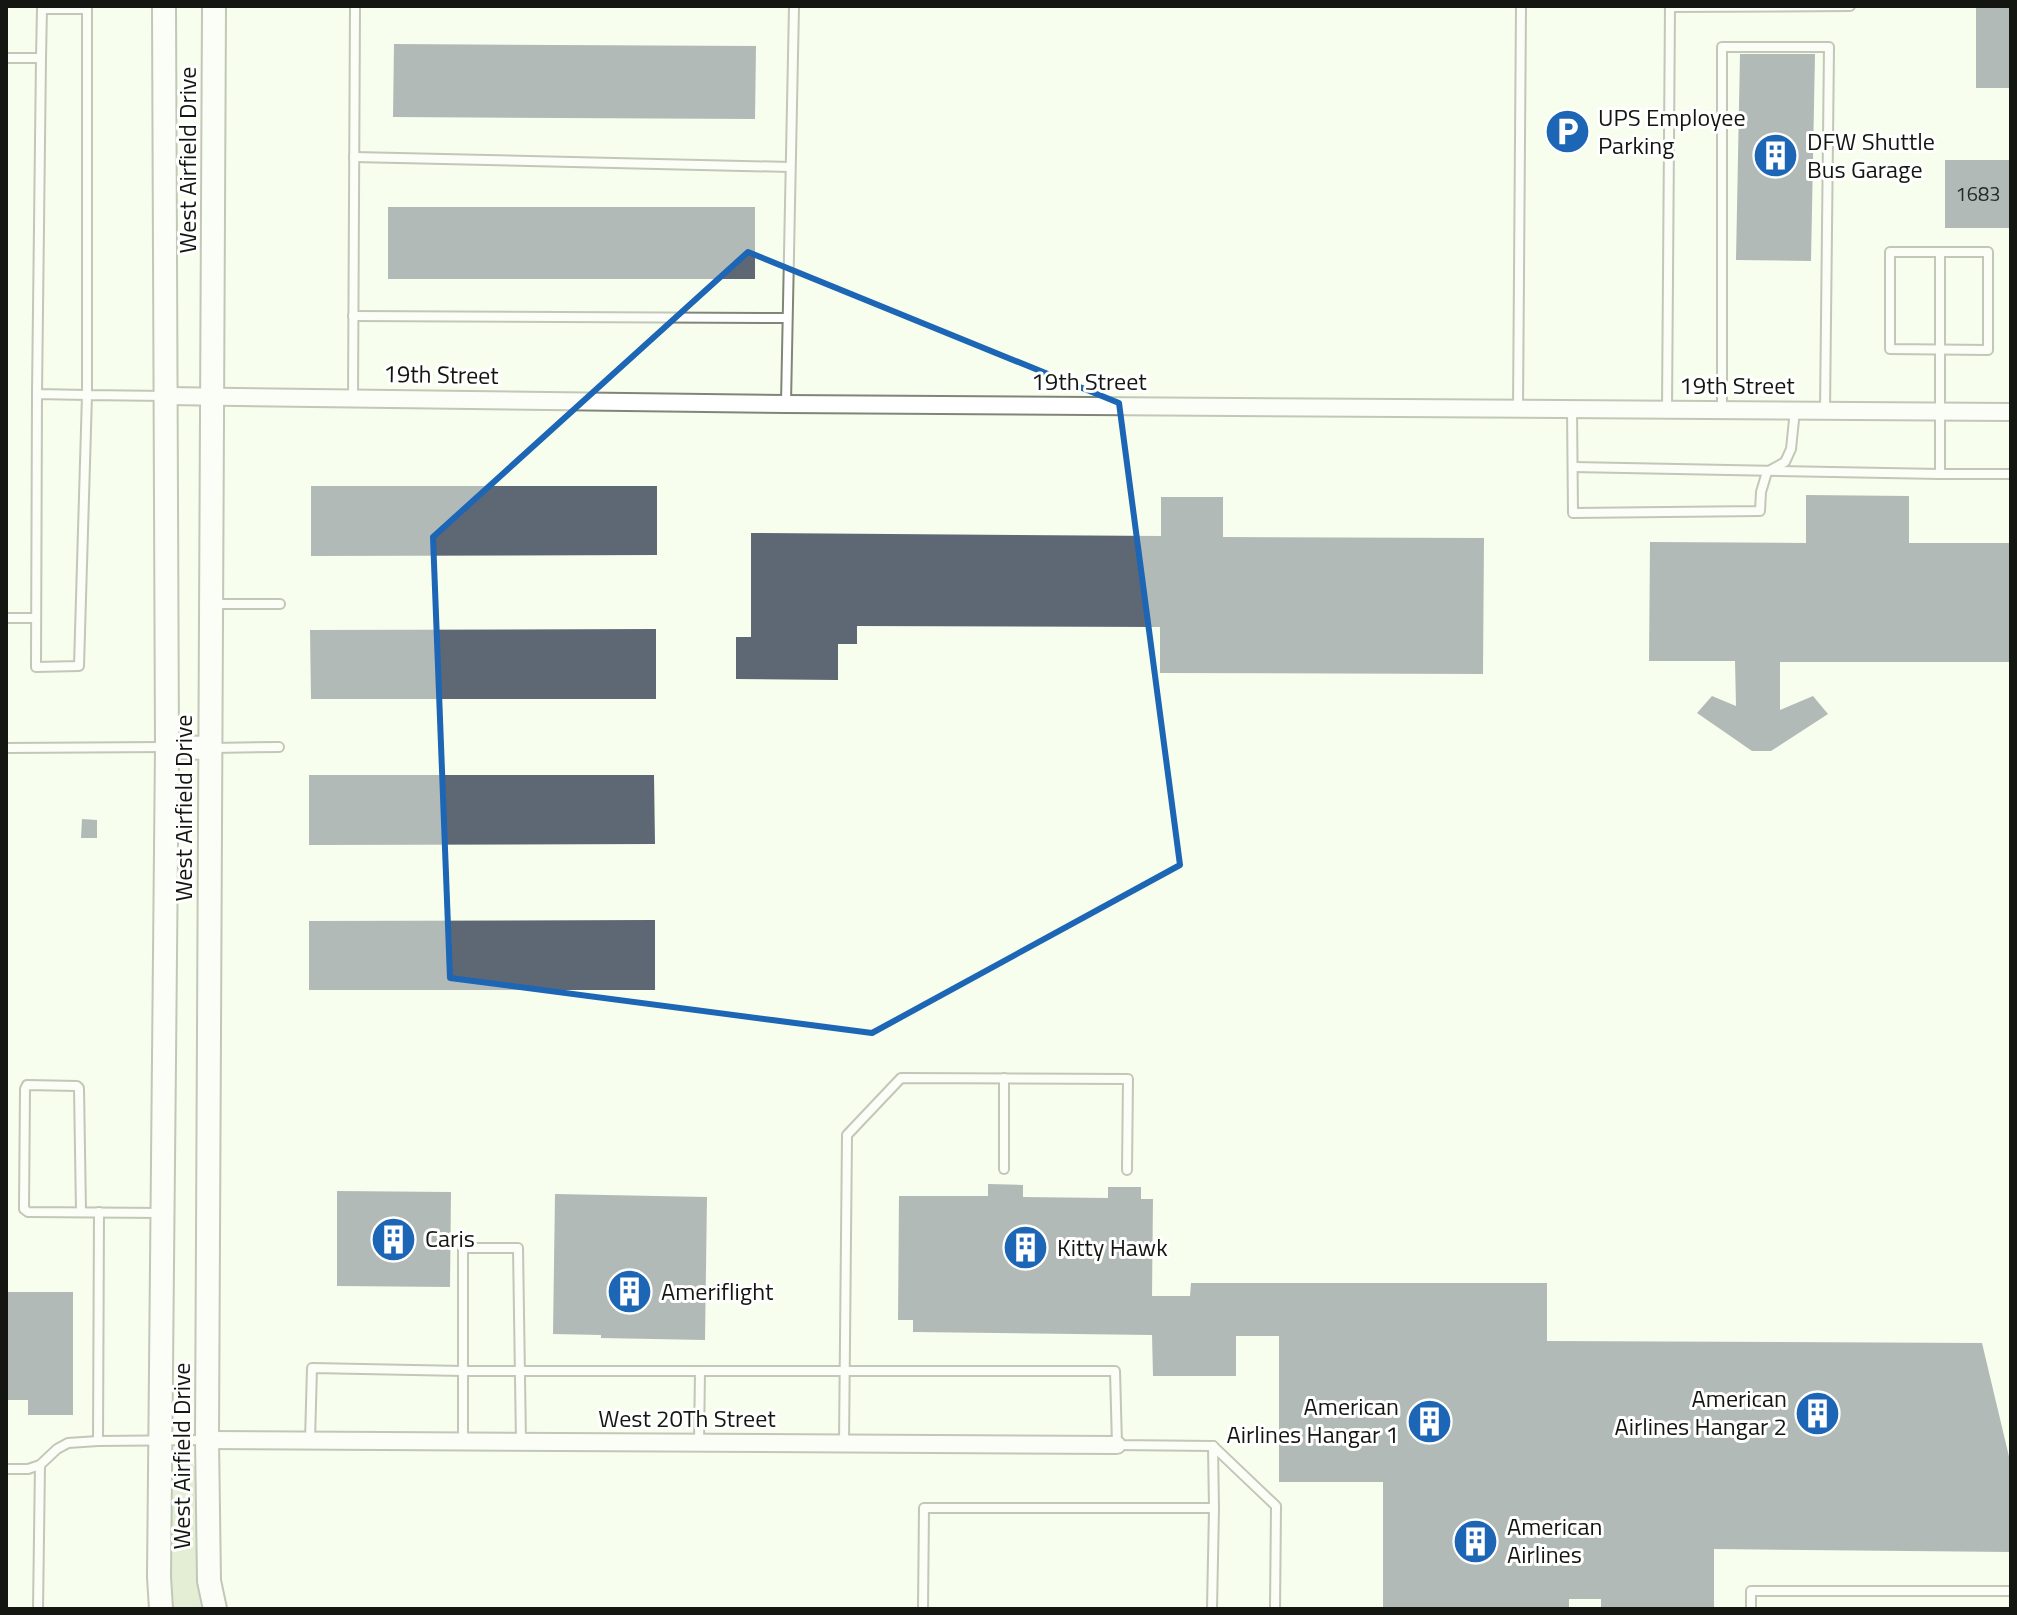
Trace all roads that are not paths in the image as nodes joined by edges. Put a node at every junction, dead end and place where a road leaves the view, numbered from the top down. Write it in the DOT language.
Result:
graph roads {
  1 [pos="164,6"];
  2 [pos="214,6"];
  3 [pos="355,6"];
  4 [pos="794,6"];
  5 [pos="1521,6"];
  6 [pos="1850,6"];
  7 [pos="1670,7"];
  8 [pos="6,58"];
  9 [pos="41,58"];
  10 [pos="354,157"];
  11 [pos="790,167"];
  12 [pos="1940,252"];
  13 [pos="353,316"];
  14 [pos="787,318"];
  15 [pos="1940,350"];
  16 [pos="37,394"];
  17 [pos="87,395"];
  18 [pos="166,396"];
  19 [pos="211,396"];
  20 [pos="353,398"];
  21 [pos="786,404"];
  22 [pos="1518,409"];
  23 [pos="1572,409"];
  24 [pos="1667,410"];
  25 [pos="1722,410"];
  26 [pos="1795,410"];
  27 [pos="1825,411"];
  28 [pos="1940,412"];
  29 [pos="2011,412"];
  30 [pos="1573,467"];
  31 [pos="1767,472"];
  32 [pos="1940,474"];
  33 [pos="2011,474"];
  34 [pos="211,604"];
  35 [pos="280,604"];
  36 [pos="6,618"];
  37 [pos="36,618"];
  38 [pos="167,747"];
  39 [pos="279,747"];
  40 [pos="6,748"];
  41 [pos="211,748"];
  42 [pos="1004,1078"];
  43 [pos="1004,1169"];
  44 [pos="1127,1170"];
  45 [pos="81,1212"];
  46 [pos="99,1212"];
  47 [pos="163,1213"];
  48 [pos="463,1371"];
  49 [pos="520,1371"];
  50 [pos="700,1371"];
  51 [pos="843,1371"];
  52 [pos="207,1440"];
  53 [pos="98,1441"];
  54 [pos="310,1441"];
  55 [pos="161,1442"];
  56 [pos="463,1442"];
  57 [pos="521,1442"];
  58 [pos="699,1443"];
  59 [pos="844,1444"];
  60 [pos="1117,1445"];
  61 [pos="1213,1446"];
  62 [pos="40,1465"];
  63 [pos="6,1469"];
  64 [pos="1214,1508"];
  65 [pos="2011,1591"];
  66 [pos="38,1609"];
  67 [pos="161,1609"];
  68 [pos="215,1609"];
  69 [pos="923,1609"];
  70 [pos="1212,1609"];
  71 [pos="1275,1609"];
  72 [pos="1751,1609"];
  1 -- 18 [label="street, West Airfield Drive"];
  2 -- 19 [label="street, West Airfield Drive"];
  3 -- 10 [label="lane"];
  4 -- 11 [label="lane"];
  5 -- 22 [label="lane"];
  6 -- 7 [label="lane"];
  7 -- 24 [label="lane"];
  8 -- 9 [label="lane"];
  9 -- 16 [label="lane"];
  9 -- 17 [label="lane"];
  10 -- 11 [label="lane"];
  10 -- 13 [label="lane"];
  11 -- 14 [label="lane"];
  12 -- 15 [label="lane"];
  12 -- 15 [label="lane"];
  12 -- 15 [label="lane"];
  13 -- 14 [label="lane"];
  13 -- 20 [label="lane"];
  14 -- 21 [label="lane"];
  15 -- 28 [label="lane"];
  16 -- 17 [label="lane"];
  16 -- 37 [label="lane"];
  17 -- 18 [label="lane"];
  17 -- 37 [label="lane"];
  18 -- 19 [label="street, 19th Street"];
  18 -- 38 [label="street, West Airfield Drive"];
  19 -- 20 [label="street, 19th Street"];
  19 -- 34 [label="street, West Airfield Drive"];
  20 -- 21 [label="street, 19th Street"];
  21 -- 22 [label="street, 19th Street"];
  22 -- 23 [label="street, 19th Street"];
  23 -- 24 [label="street, 19th Street"];
  23 -- 30 [label="lane"];
  24 -- 25 [label="street, 19th Street"];
  25 -- 26 [label="street, 19th Street"];
  25 -- 27 [label="lane"];
  26 -- 27 [label="street, 19th Street"];
  26 -- 31 [label="lane"];
  27 -- 28 [label="street, 19th Street"];
  28 -- 29 [label="street, 19th Street"];
  28 -- 32 [label="lane"];
  30 -- 31 [label="lane"];
  30 -- 31 [label="lane"];
  31 -- 32 [label="lane"];
  32 -- 33 [label="lane"];
  34 -- 35 [label="lane"];
  34 -- 41 [label="street, West Airfield Drive"];
  36 -- 37 [label="lane"];
  38 -- 40 [label="lane"];
  38 -- 41 [label="street"];
  38 -- 47 [label="street, West Airfield Drive"];
  39 -- 41 [label="lane"];
  41 -- 52 [label="street, West Airfield Drive"];
  42 -- 43 [label="lane"];
  42 -- 44 [label="lane"];
  42 -- 51 [label="lane"];
  45 -- 45 [label="lane"];
  45 -- 46 [label="lane"];
  46 -- 47 [label="lane"];
  46 -- 53 [label="lane"];
  47 -- 55 [label="street, West Airfield Drive"];
  48 -- 49 [label="lane"];
  48 -- 49 [label="lane"];
  48 -- 54 [label="lane"];
  48 -- 56 [label="lane"];
  49 -- 50 [label="lane"];
  49 -- 57 [label="lane"];
  50 -- 51 [label="lane"];
  50 -- 58 [label="lane"];
  51 -- 59 [label="lane"];
  51 -- 60 [label="lane"];
  52 -- 54 [label="street, West 20Th Street"];
  52 -- 55 [label="lane, West 20Th Street"];
  52 -- 68 [label="street, West Airfield Drive"];
  53 -- 55 [label="lane, West 20Th Street"];
  53 -- 62 [label="lane, West 20Th Street"];
  54 -- 56 [label="street, West 20Th Street"];
  55 -- 67 [label="street, West Airfield Drive"];
  56 -- 57 [label="street, West 20Th Street"];
  57 -- 58 [label="street, West 20Th Street"];
  58 -- 59 [label="street, West 20Th Street"];
  59 -- 60 [label="street, West 20Th Street"];
  60 -- 61 [label="lane, West 20Th Street"];
  61 -- 64 [label="lane"];
  61 -- 71 [label="lane"];
  62 -- 63 [label="lane"];
  62 -- 66 [label="lane"];
  64 -- 69 [label="lane"];
  64 -- 70 [label="lane"];
  65 -- 72 [label="lane"];
}
